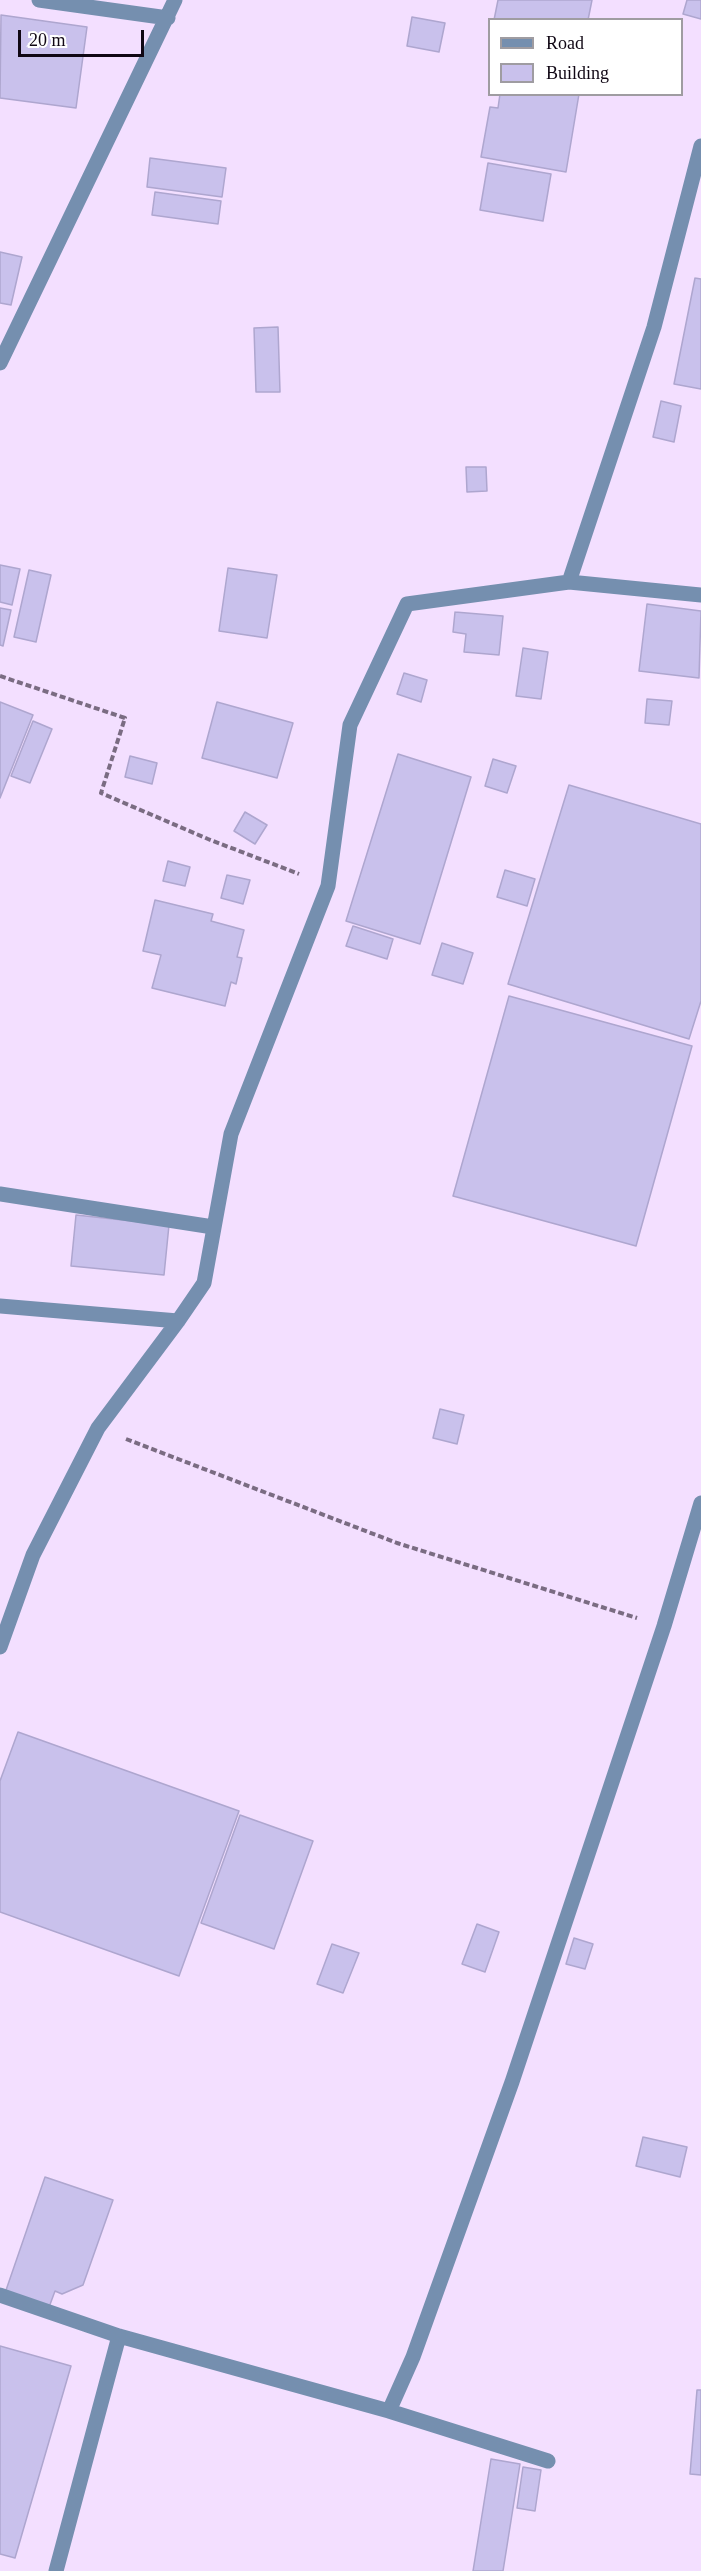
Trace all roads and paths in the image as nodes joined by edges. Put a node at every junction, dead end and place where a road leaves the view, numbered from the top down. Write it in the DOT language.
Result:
graph roads {
  1 [pos="39,0"];
  2 [pos="175,0"];
  3 [pos="168,18"];
  4 [pos="701,146"];
  5 [pos="0,363"];
  6 [pos="569,582"];
  7 [pos="701,595"];
  8 [pos="0,676"];
  9 [pos="328,886"];
  10 [pos="0,1194"];
  11 [pos="213,1227"];
  12 [pos="0,1306"];
  13 [pos="178,1322"];
  14 [pos="98,1428"];
  15 [pos="701,1503"];
  16 [pos="664,1626"];
  17 [pos="0,1647"];
  18 [pos="0,2295"];
  19 [pos="119,2336"];
  20 [pos="389,2411"];
  21 [pos="548,2461"];
  22 [pos="56,2571"];
  1 -- 3 [label="street"];
  2 -- 3 [label="street"];
  3 -- 5 [label="street"];
  4 -- 6 [label="street"];
  6 -- 7 [label="street"];
  6 -- 9 [label="street"];
  8 -- 9 [label="path"];
  9 -- 11 [label="street"];
  10 -- 11 [label="street"];
  11 -- 13 [label="street"];
  12 -- 13 [label="street"];
  13 -- 14 [label="street"];
  14 -- 16 [label="path"];
  14 -- 17 [label="street"];
  15 -- 16 [label="street"];
  16 -- 20 [label="street"];
  18 -- 19 [label="street"];
  19 -- 20 [label="street"];
  19 -- 22 [label="street"];
  20 -- 21 [label="street"];
}
